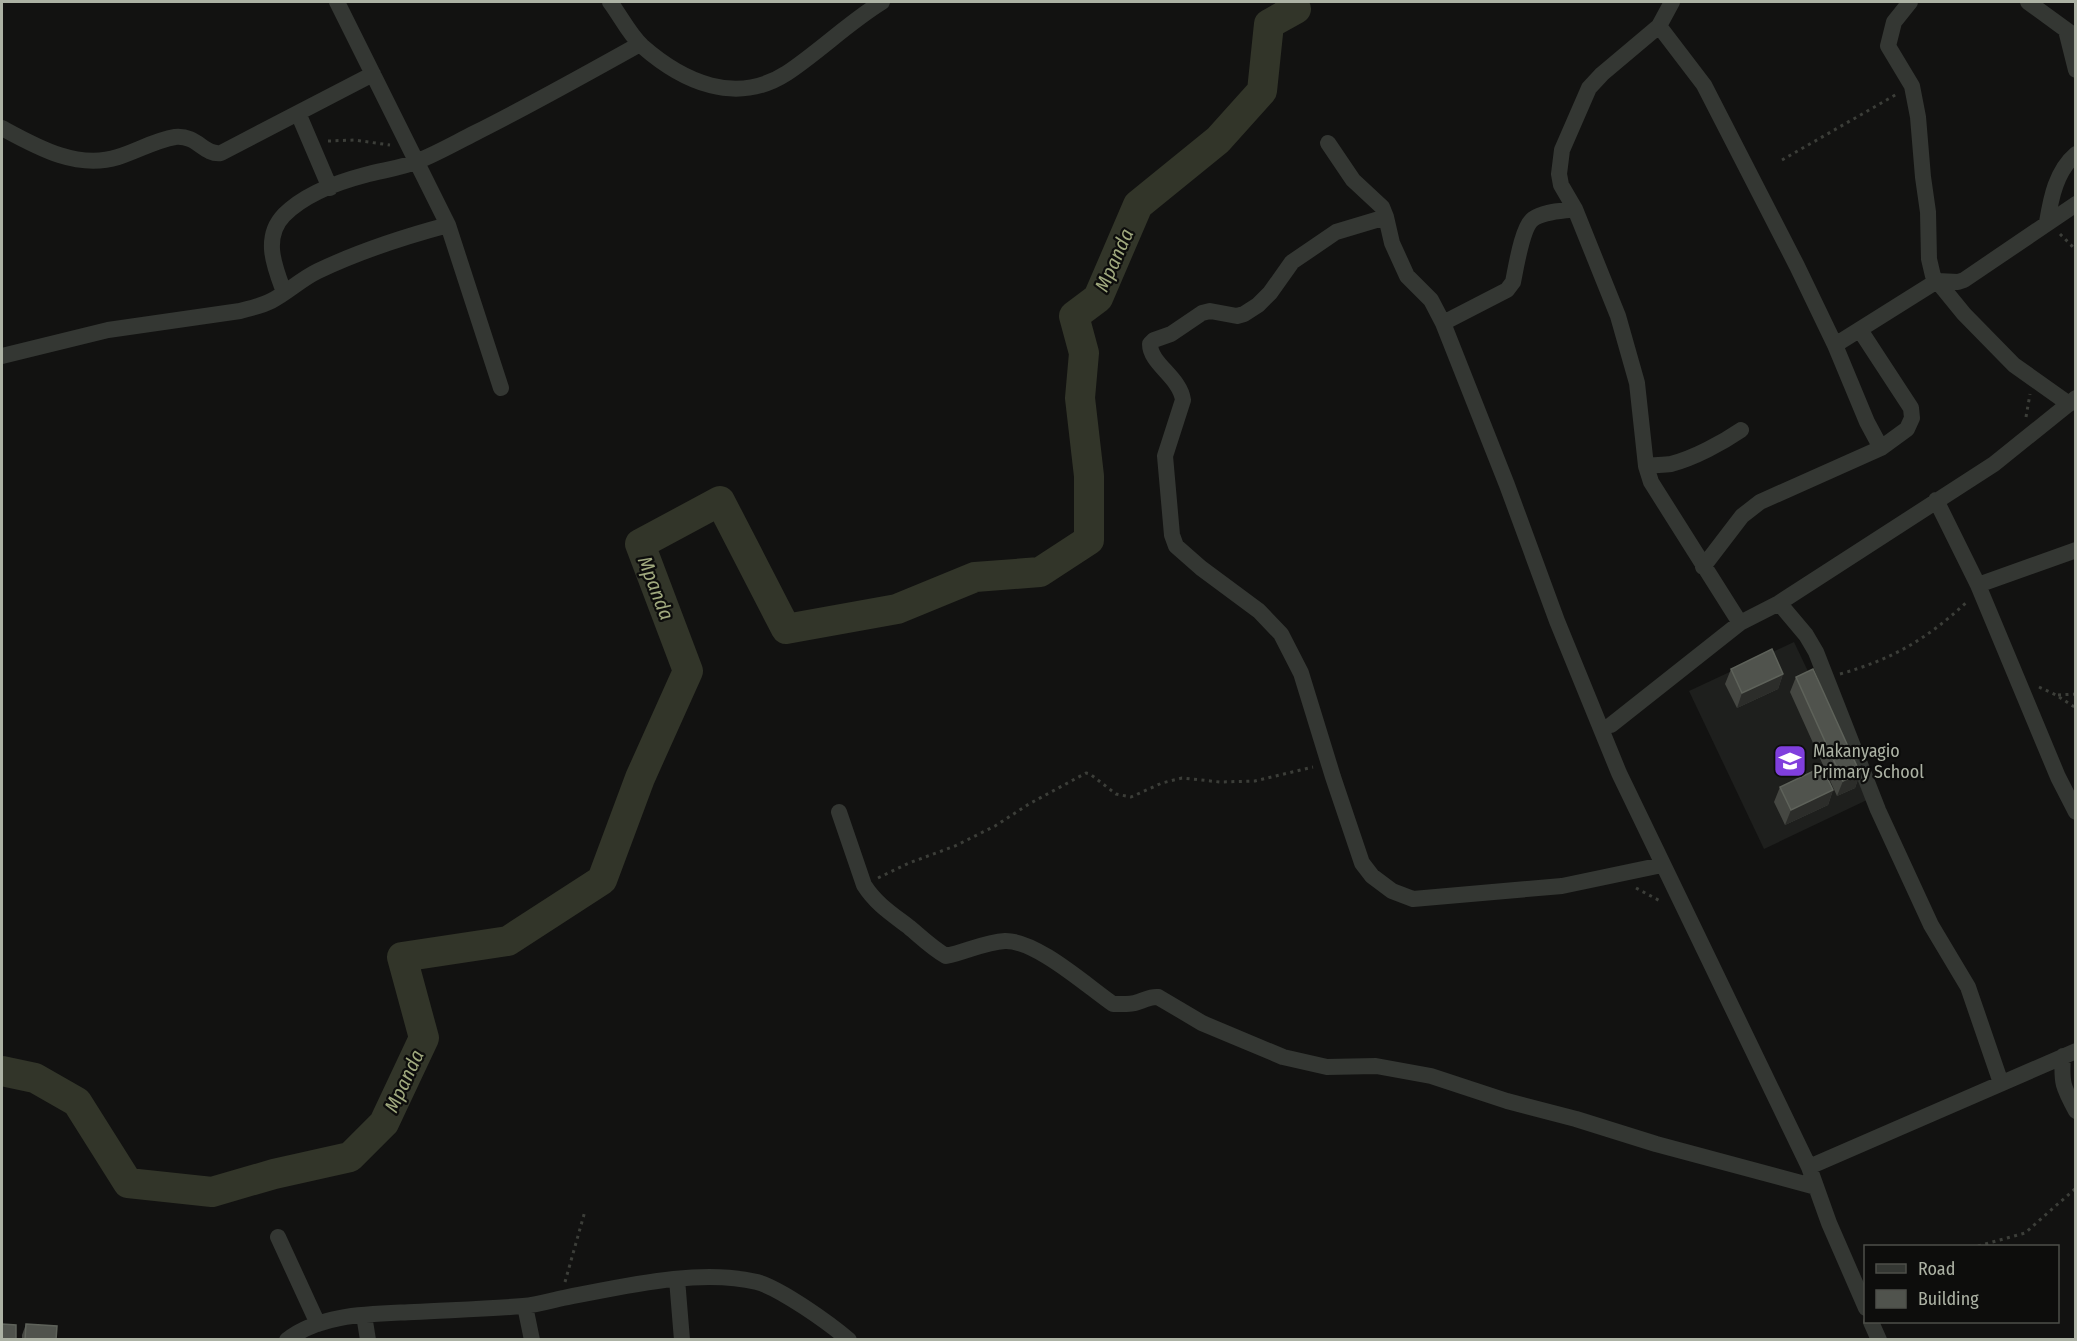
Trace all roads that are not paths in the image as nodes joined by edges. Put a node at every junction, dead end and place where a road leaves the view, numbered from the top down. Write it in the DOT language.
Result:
graph roads {
  1 [pos="337,2"];
  2 [pos="610,2"];
  3 [pos="882,2"];
  4 [pos="1672,2"];
  5 [pos="1910,2"];
  6 [pos="2028,2"];
  7 [pos="1659,26"];
  8 [pos="2071,33"];
  9 [pos="640,44"];
  10 [pos="2076,70"];
  11 [pos="373,74"];
  12 [pos="298,112"];
  13 [pos="2,128"];
  14 [pos="1329,143"];
  15 [pos="2076,154"];
  16 [pos="413,155"];
  17 [pos="330,188"];
  18 [pos="2076,204"];
  19 [pos="1575,209"];
  20 [pos="1386,217"];
  21 [pos="2047,222"];
  22 [pos="448,225"];
  23 [pos="1937,282"];
  24 [pos="284,292"];
  25 [pos="1443,323"];
  26 [pos="1860,330"];
  27 [pos="1835,345"];
  28 [pos="2,356"];
  29 [pos="501,388"];
  30 [pos="2073,401"];
  31 [pos="1741,430"];
  32 [pos="1881,448"];
  33 [pos="1646,466"];
  34 [pos="1936,500"];
  35 [pos="2076,550"];
  36 [pos="1703,567"];
  37 [pos="1979,587"];
  38 [pos="1779,603"];
  39 [pos="1740,623"];
  40 [pos="1611,725"];
  41 [pos="839,812"];
  42 [pos="2076,812"];
  43 [pos="1662,865"];
  44 [pos="2069,1053"];
  45 [pos="2001,1083"];
  46 [pos="2076,1111"];
  47 [pos="1809,1167"];
  48 [pos="1816,1187"];
  49 [pos="278,1238"];
  50 [pos="677,1279"];
  51 [pos="1864,1303"];
  52 [pos="525,1306"];
  53 [pos="364,1315"];
  54 [pos="318,1323"];
  55 [pos="1871,1323"];
  56 [pos="287,1340"];
  57 [pos="368,1340"];
  58 [pos="532,1340"];
  59 [pos="682,1340"];
  60 [pos="849,1340"];
  61 [pos="1879,1340"];
  1 -- 11 [label="street"];
  2 -- 9 [label="street"];
  3 -- 9 [label="street"];
  4 -- 7 [label="street"];
  5 -- 23 [label="street"];
  6 -- 8 [label="street"];
  7 -- 19 [label="street"];
  7 -- 27 [label="street"];
  8 -- 10 [label="street"];
  9 -- 16 [label="street"];
  11 -- 12 [label="street"];
  11 -- 16 [label="street"];
  12 -- 13 [label="street"];
  12 -- 17 [label="street"];
  14 -- 20 [label="street"];
  15 -- 21 [label="street"];
  16 -- 17 [label="street"];
  16 -- 22 [label="street"];
  17 -- 24 [label="street"];
  18 -- 21 [label="street"];
  19 -- 25 [label="street"];
  19 -- 33 [label="street"];
  20 -- 25 [label="street"];
  20 -- 43 [label="street"];
  21 -- 23 [label="street"];
  22 -- 24 [label="street"];
  22 -- 29 [label="street"];
  23 -- 26 [label="street"];
  23 -- 30 [label="street"];
  24 -- 28 [label="street"];
  25 -- 43 [label="street"];
  26 -- 27 [label="street"];
  26 -- 32 [label="street"];
  27 -- 32 [label="street"];
  30 -- 34 [label="street"];
  31 -- 33 [label="street"];
  32 -- 36 [label="street"];
  33 -- 36 [label="street"];
  34 -- 37 [label="street"];
  34 -- 38 [label="street"];
  35 -- 37 [label="street"];
  36 -- 39 [label="street"];
  37 -- 42 [label="street"];
  38 -- 39 [label="street"];
  38 -- 45 [label="street"];
  39 -- 40 [label="street"];
  41 -- 48 [label="street"];
  43 -- 47 [label="street"];
  44 -- 45 [label="street"];
  44 -- 46 [label="street"];
  45 -- 47 [label="street"];
  47 -- 48 [label="street"];
  48 -- 51 [label="street"];
  49 -- 54 [label="street"];
  50 -- 52 [label="street"];
  50 -- 59 [label="street"];
  50 -- 60 [label="street"];
  52 -- 53 [label="street"];
  52 -- 58 [label="street"];
  53 -- 54 [label="street"];
  53 -- 57 [label="street"];
  54 -- 56 [label="street"];
  55 -- 61 [label="street"];
}
